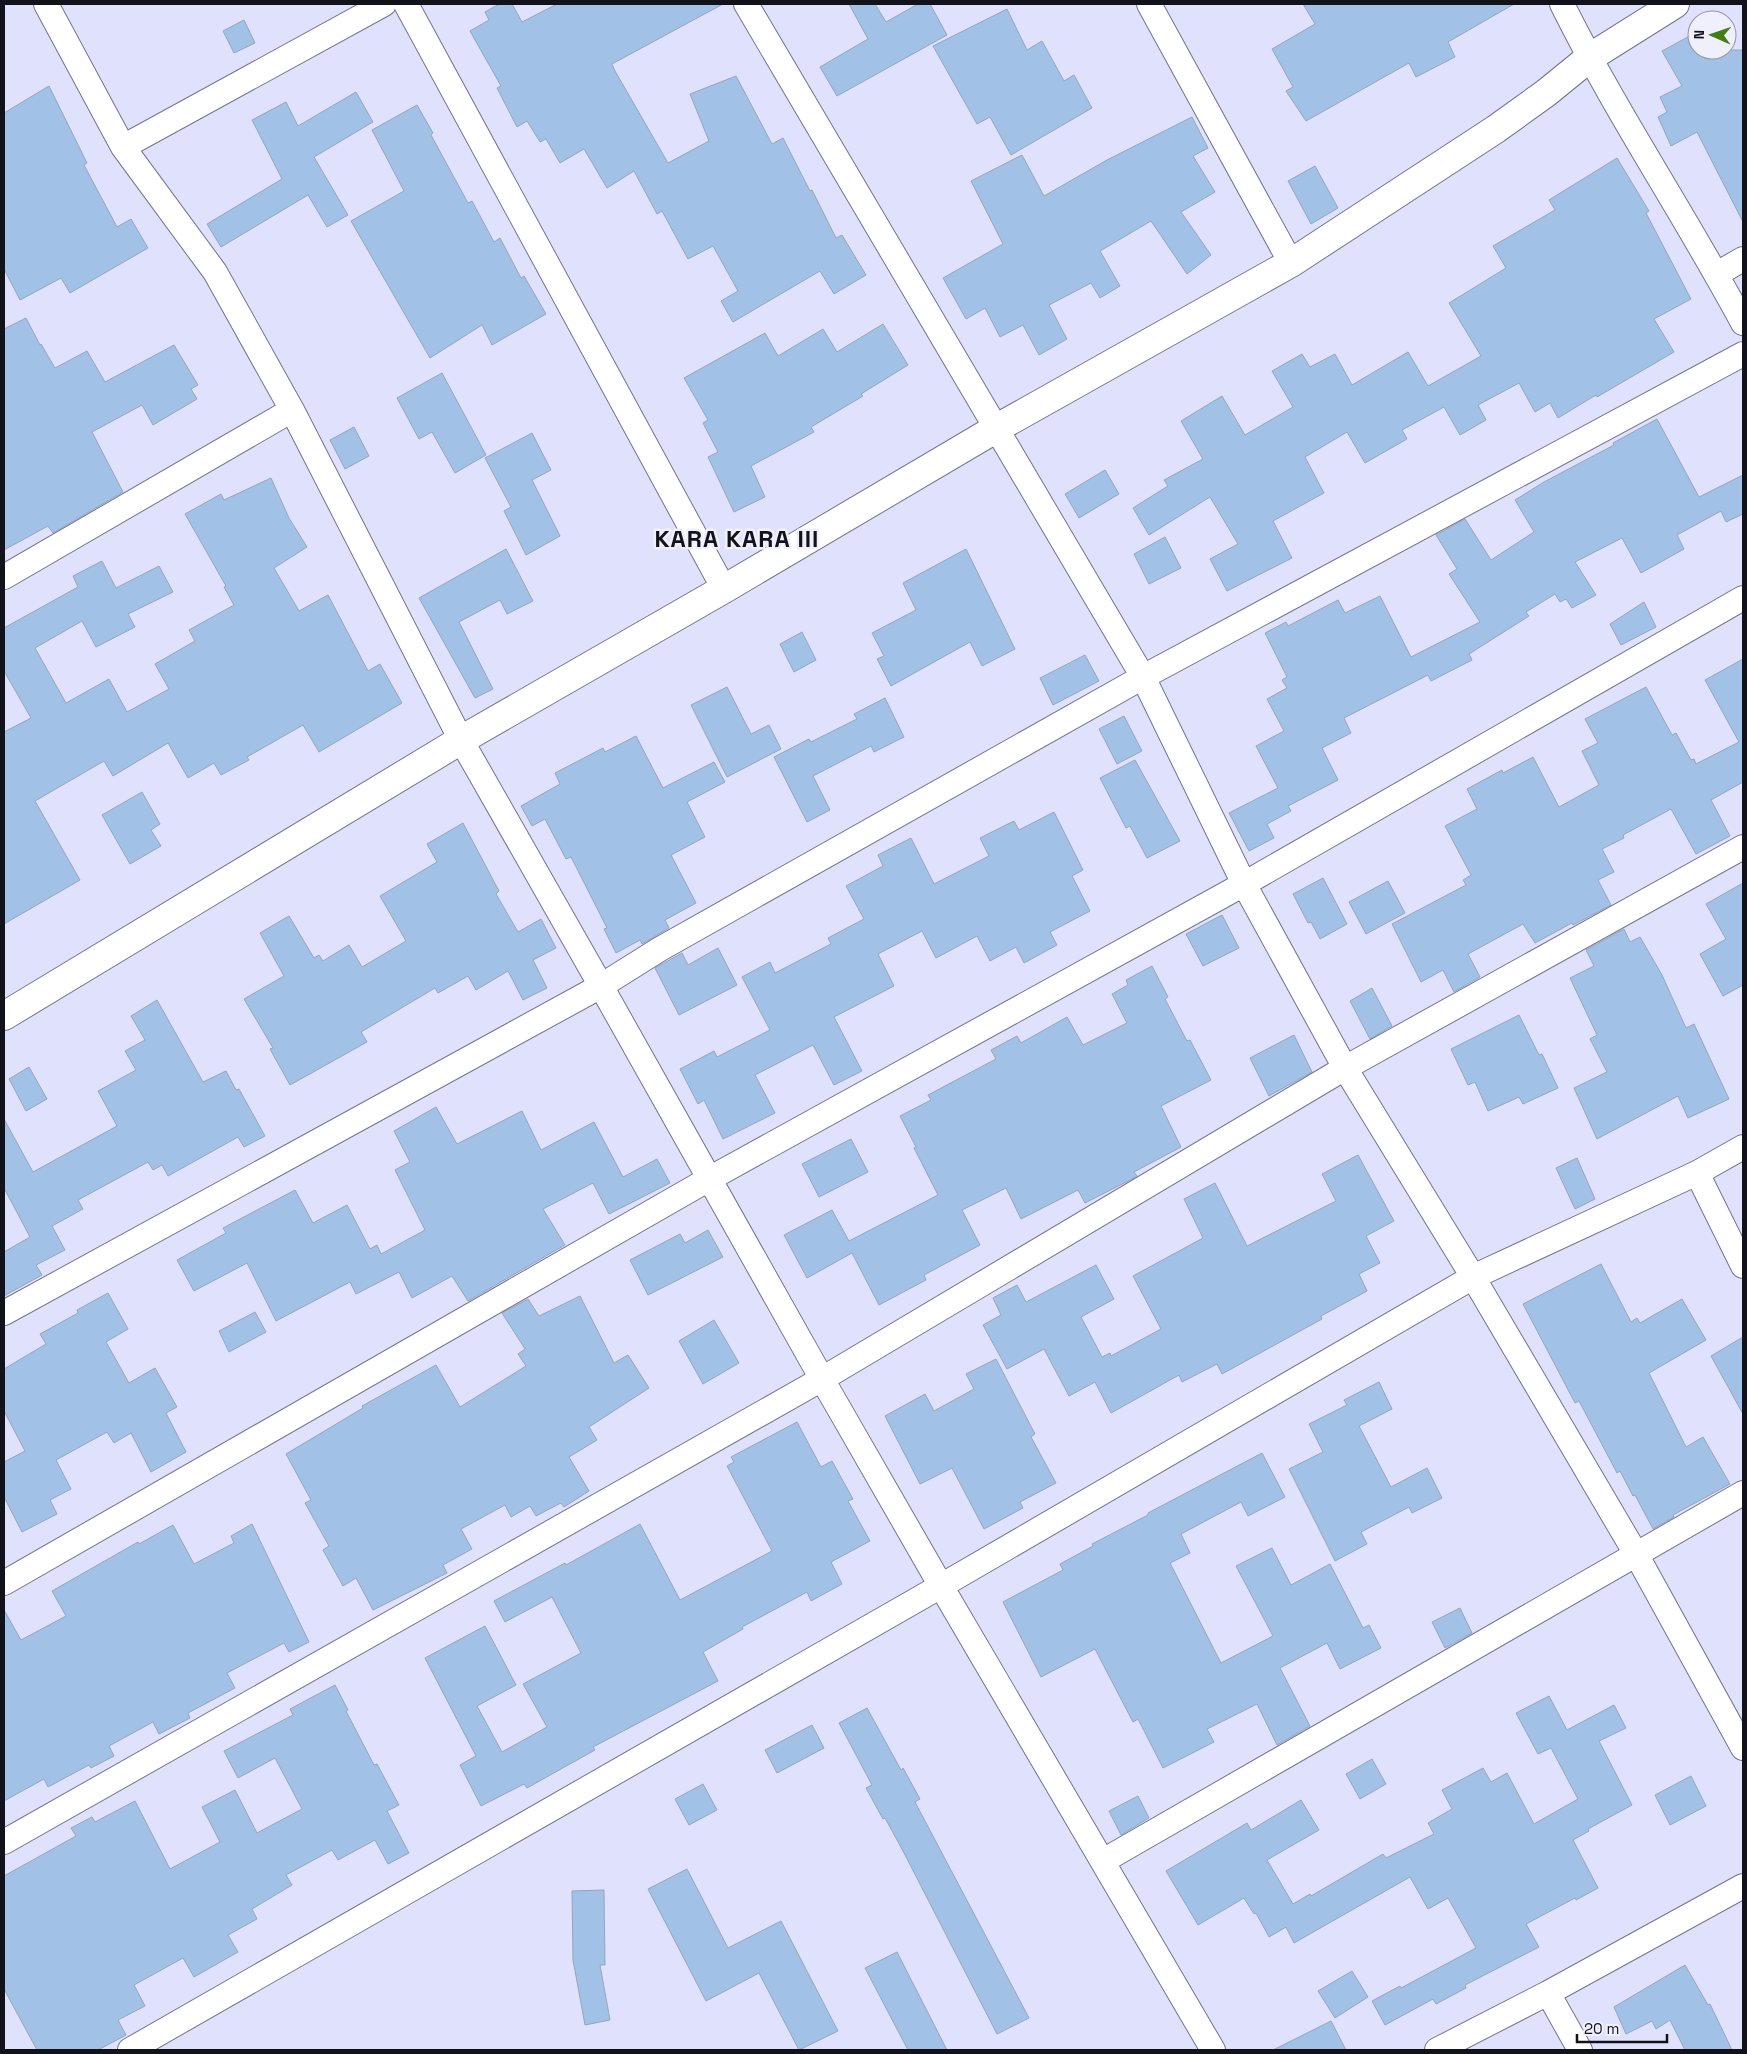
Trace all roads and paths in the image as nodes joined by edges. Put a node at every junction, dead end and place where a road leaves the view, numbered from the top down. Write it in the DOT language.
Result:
graph roads {
  1 [pos="46,4"];
  2 [pos="384,4"];
  3 [pos="406,4"];
  4 [pos="746,4"];
  5 [pos="1150,4"];
  6 [pos="1562,4"];
  7 [pos="1675,4"];
  8 [pos="1589,58"];
  9 [pos="123,147"];
  10 [pos="1743,259"];
  11 [pos="1291,263"];
  12 [pos="1717,274"];
  13 [pos="1743,323"];
  14 [pos="1743,354"];
  15 [pos="292,410"];
  16 [pos="997,428"];
  17 [pos="4,577"];
  18 [pos="724,589"];
  19 [pos="1743,598"];
  20 [pos="1143,677"];
  21 [pos="461,740"];
  22 [pos="1743,847"];
  23 [pos="1244,884"];
  24 [pos="601,986"];
  25 [pos="5,1014"];
  26 [pos="1345,1068"];
  27 [pos="1743,1148"];
  28 [pos="1697,1173"];
  29 [pos="709,1180"];
  30 [pos="1743,1266"];
  31 [pos="1473,1277"];
  32 [pos="4,1313"];
  33 [pos="822,1379"];
  34 [pos="1743,1493"];
  35 [pos="1636,1554"];
  36 [pos="4,1583"];
  37 [pos="941,1586"];
  38 [pos="1743,1748"];
  39 [pos="4,1842"];
  40 [pos="1103,1861"];
  41 [pos="1743,1886"];
  42 [pos="1548,1993"];
  43 [pos="130,2050"];
  44 [pos="1213,2050"];
  45 [pos="1437,2050"];
  46 [pos="1580,2050"];
  1 -- 9 [label="street"];
  2 -- 9 [label="street"];
  3 -- 18 [label="street"];
  4 -- 16 [label="street"];
  5 -- 11 [label="street"];
  6 -- 8 [label="street"];
  7 -- 8 [label="street"];
  8 -- 11 [label="street"];
  8 -- 12 [label="street"];
  9 -- 15 [label="street"];
  10 -- 12 [label="street"];
  11 -- 16 [label="street"];
  12 -- 13 [label="street"];
  14 -- 20 [label="street"];
  15 -- 17 [label="street"];
  15 -- 21 [label="street"];
  16 -- 18 [label="street"];
  16 -- 20 [label="street"];
  18 -- 21 [label="street"];
  19 -- 23 [label="street"];
  20 -- 23 [label="street"];
  20 -- 24 [label="street"];
  21 -- 24 [label="street"];
  21 -- 25 [label="street"];
  22 -- 26 [label="street"];
  23 -- 26 [label="street"];
  23 -- 29 [label="street"];
  24 -- 29 [label="street"];
  24 -- 32 [label="street"];
  26 -- 31 [label="street"];
  26 -- 33 [label="street"];
  27 -- 28 [label="street"];
  28 -- 30 [label="street"];
  28 -- 31 [label="street"];
  29 -- 33 [label="street"];
  29 -- 36 [label="street"];
  31 -- 35 [label="street"];
  31 -- 37 [label="street"];
  33 -- 37 [label="street"];
  33 -- 39 [label="street"];
  34 -- 35 [label="street"];
  35 -- 38 [label="street"];
  35 -- 40 [label="street"];
  37 -- 40 [label="street"];
  37 -- 43 [label="street"];
  40 -- 44 [label="street"];
  41 -- 42 [label="street"];
  42 -- 45 [label="street"];
  42 -- 46 [label="street"];
}
